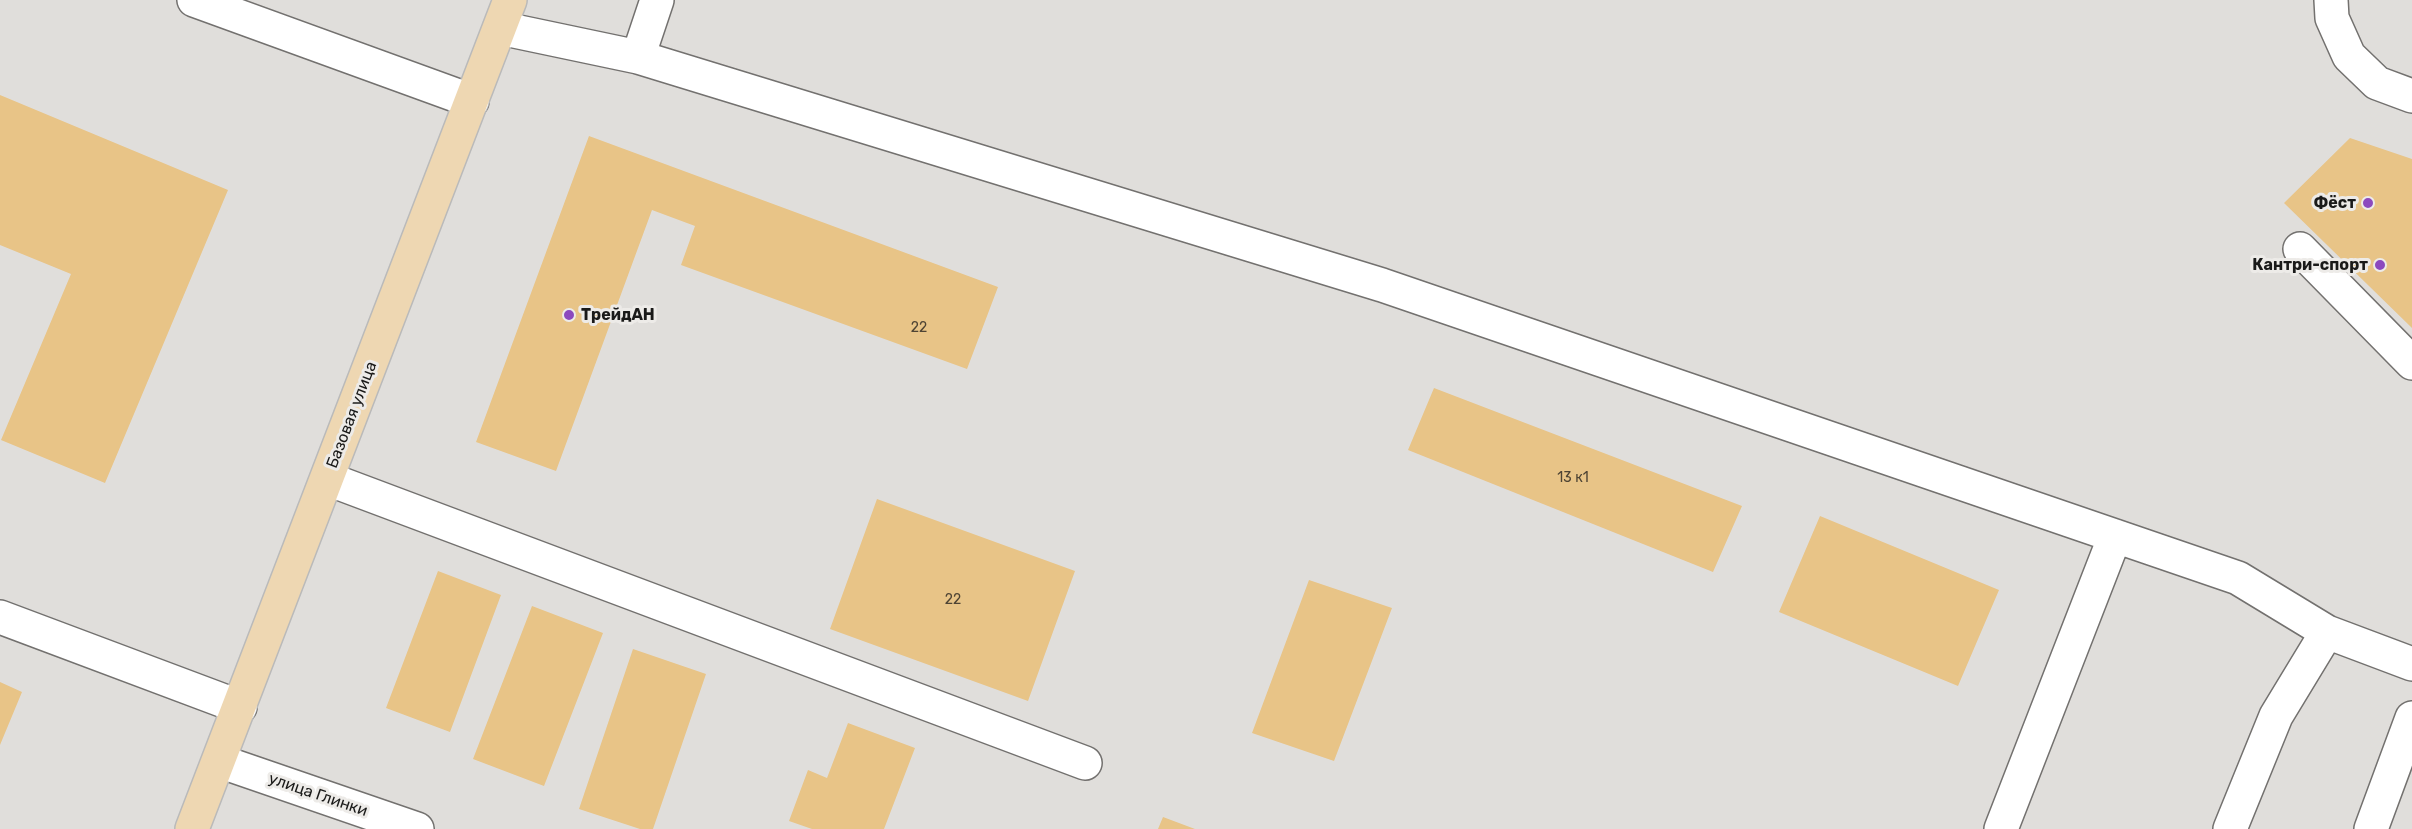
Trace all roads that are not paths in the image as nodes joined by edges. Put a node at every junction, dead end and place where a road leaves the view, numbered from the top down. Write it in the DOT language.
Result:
graph roads {
  1 [pos="194,0"];
  2 [pos="657,0"];
  3 [pos="2331,0"];
  4 [pos="505,14"];
  5 [pos="638,57"];
  6 [pos="2412,96"];
  7 [pos="472,101"];
  8 [pos="2300,249"];
  9 [pos="2412,363"];
  10 [pos="328,479"];
  11 [pos="2115,536"];
  12 [pos="0,616"];
  13 [pos="2327,632"];
  14 [pos="2412,664"];
  15 [pos="240,707"];
  16 [pos="2412,717"];
  17 [pos="219,761"];
  18 [pos="1085,763"];
  19 [pos="192,829"];
  20 [pos="417,829"];
  21 [pos="2001,829"];
  22 [pos="2230,829"];
  23 [pos="2371,829"];
  1 -- 7 [label="street"];
  2 -- 5 [label="street"];
  3 -- 6 [label="street"];
  4 -- 5 [label="street"];
  4 -- 7 [label="main road, Базовая улица"];
  5 -- 11 [label="street"];
  7 -- 10 [label="main road, Базовая улица"];
  8 -- 9 [label="street"];
  10 -- 15 [label="main road, Базовая улица"];
  10 -- 18 [label="street"];
  11 -- 13 [label="street"];
  11 -- 21 [label="street"];
  12 -- 15 [label="street"];
  13 -- 14 [label="street"];
  13 -- 22 [label="street"];
  15 -- 17 [label="main road, Базовая улица"];
  16 -- 23 [label="street"];
  17 -- 19 [label="main road, Базовая улица"];
  17 -- 20 [label="street, улица Глинки"];
}
